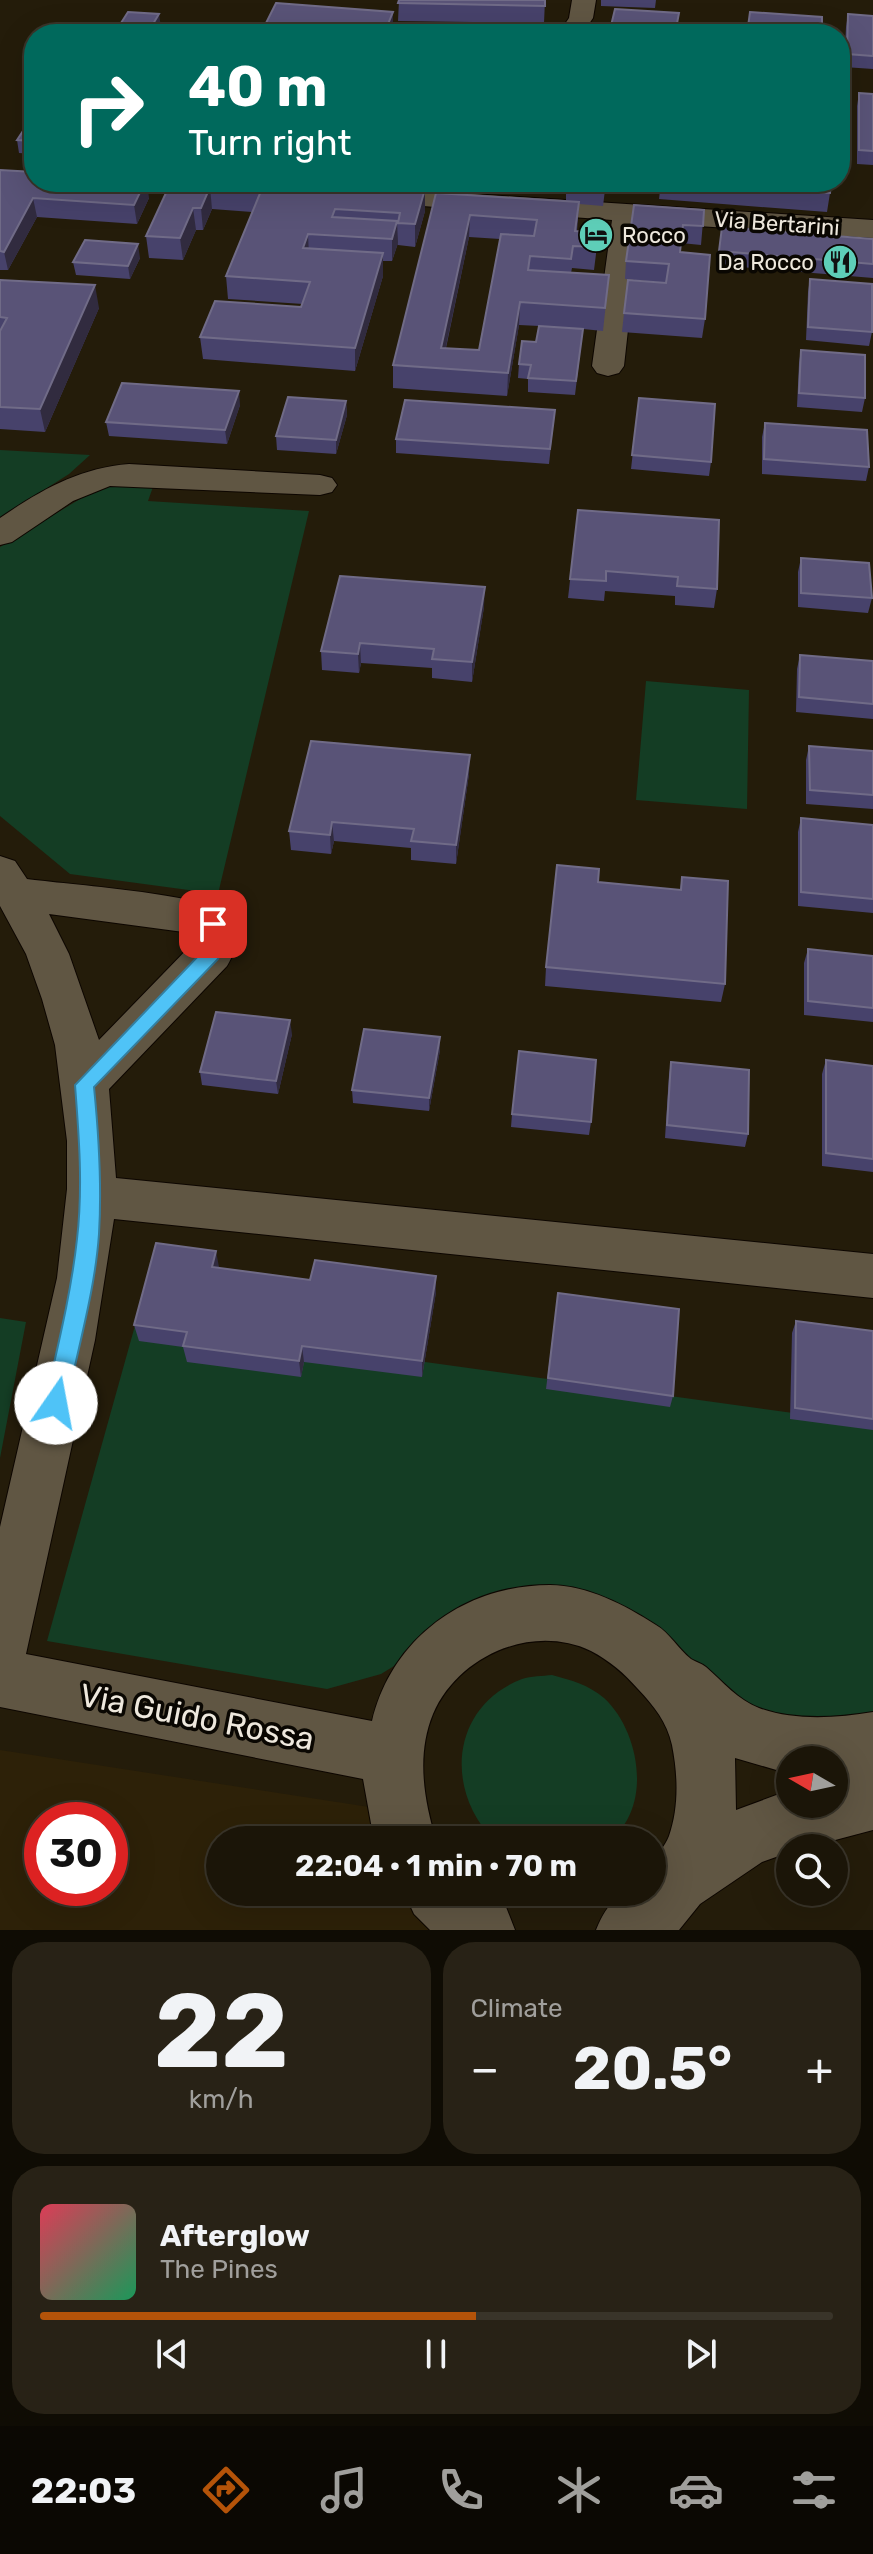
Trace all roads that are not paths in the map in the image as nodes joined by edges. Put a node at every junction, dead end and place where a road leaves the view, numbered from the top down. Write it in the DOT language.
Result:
graph roads {
  1 [pos="584,0"];
  2 [pos="577,24"];
  3 [pos="330,193"];
  4 [pos="508,193"];
  5 [pos="627,212"];
  6 [pos="873,229"];
  7 [pos="608,366"];
  8 [pos="320,485"];
  9 [pos="0,534"];
  10 [pos="8,883"];
  11 [pos="84,1085"];
  12 [pos="90,1196"];
  13 [pos="873,1276"];
  14 [pos="0,1646"];
  15 [pos="664,1669"];
  16 [pos="0,1678"];
  17 [pos="873,1742"];
  18 [pos="393,1755"];
  19 [pos="873,1799"];
  20 [pos="402,1826"];
  21 [pos="680,1881"];
  22 [pos="451,1906"];
  23 [pos="630,1929"];
  24 [pos="483,1930"];
  1 -- 2 [label="street"];
  3 -- 4 [label="street, Via Bertarini"];
  4 -- 5 [label="street, Via Bertarini"];
  5 -- 6 [label="street, Via Bertarini"];
  5 -- 7 [label="street"];
  8 -- 9 [label="street"];
  10 -- 11 [label="street"];
  10 -- 11 [label="street"];
  11 -- 12 [label="street"];
  12 -- 13 [label="street"];
  12 -- 14 [label="street"];
  15 -- 17 [label="street"];
  15 -- 18 [label="street"];
  15 -- 21 [label="street"];
  16 -- 18 [label="street, Via Guido Rossa"];
  18 -- 20 [label="street"];
  19 -- 21 [label="street"];
  21 -- 23 [label="street"];
  22 -- 24 [label="street"];
}
